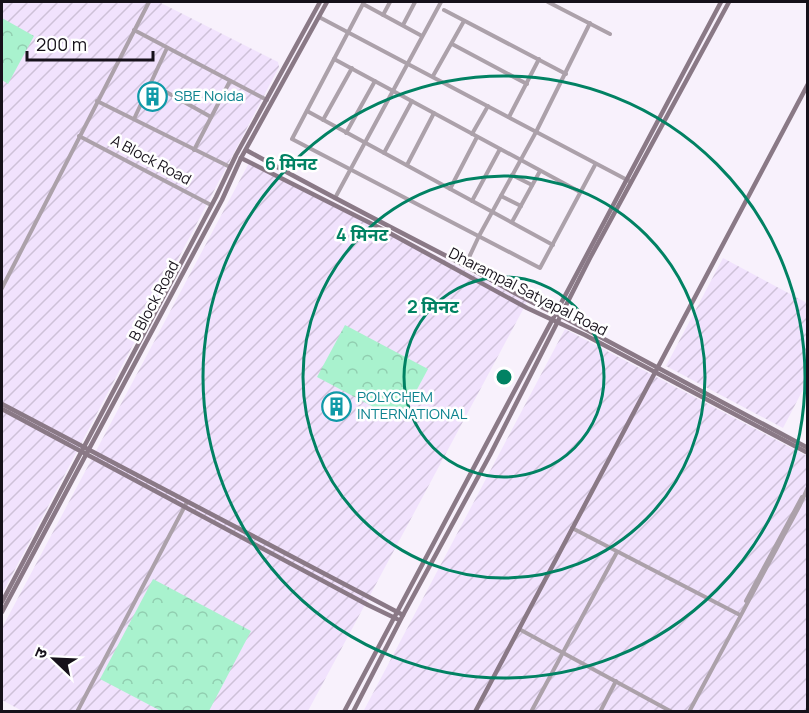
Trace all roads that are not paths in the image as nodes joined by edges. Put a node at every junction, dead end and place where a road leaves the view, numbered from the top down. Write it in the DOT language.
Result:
graph roads {
  1 [pos="149,2"];
  2 [pos="320,2"];
  3 [pos="327,2"];
  4 [pos="390,2"];
  5 [pos="415,2"];
  6 [pos="441,2"];
  7 [pos="548,2"];
  8 [pos="721,2"];
  9 [pos="729,2"];
  10 [pos="363,3"];
  11 [pos="444,10"];
  12 [pos="383,15"];
  13 [pos="319,17"];
  14 [pos="464,21"];
  15 [pos="590,23"];
  16 [pos="403,25"];
  17 [pos="134,30"];
  18 [pos="348,32"];
  19 [pos="610,34"];
  20 [pos="422,36"];
  21 [pos="452,44"];
  22 [pos="167,48"];
  23 [pos="334,59"];
  24 [pos="539,59"];
  25 [pos="408,62"];
  26 [pos="352,68"];
  27 [pos="566,74"];
  28 [pos="433,76"];
  29 [pos="230,81"];
  30 [pos="375,81"];
  31 [pos="150,83"];
  32 [pos="527,84"];
  33 [pos="807,84"];
  34 [pos="393,91"];
  35 [pos="267,100"];
  36 [pos="97,101"];
  37 [pos="412,101"];
  38 [pos="488,106"];
  39 [pos="307,111"];
  40 [pos="434,113"];
  41 [pos="211,117"];
  42 [pos="509,117"];
  43 [pos="134,119"];
  44 [pos="323,120"];
  45 [pos="536,132"];
  46 [pos="346,133"];
  47 [pos="472,134"];
  48 [pos="79,136"];
  49 [pos="477,137"];
  50 [pos="365,143"];
  51 [pos="243,148"];
  52 [pos="500,149"];
  53 [pos="194,150"];
  54 [pos="384,153"];
  55 [pos="238,157"];
  56 [pos="520,160"];
  57 [pos="407,165"];
  58 [pos="596,165"];
  59 [pos="230,167"];
  60 [pos="351,169"];
  61 [pos="540,171"];
  62 [pos="512,175"];
  63 [pos="628,181"];
  64 [pos="532,185"];
  65 [pos="450,189"];
  66 [pos="580,192"];
  67 [pos="501,196"];
  68 [pos="334,198"];
  69 [pos="472,201"];
  70 [pos="212,205"];
  71 [pos="521,206"];
  72 [pos="493,212"];
  73 [pos="512,222"];
  74 [pos="479,236"];
  75 [pos="553,244"];
  76 [pos="465,266"];
  77 [pos="2,288"];
  78 [pos="555,313"];
  79 [pos="561,316"];
  80 [pos="554,322"];
  81 [pos="655,370"];
  82 [pos="2,404"];
  83 [pos="2,409"];
  84 [pos="807,448"];
  85 [pos="84,450"];
  86 [pos="807,453"];
  87 [pos="807,487"];
  88 [pos="186,504"];
  89 [pos="572,528"];
  90 [pos="617,552"];
  91 [pos="2,602"];
  92 [pos="2,612"];
  93 [pos="395,615"];
  94 [pos="740,615"];
  95 [pos="401,618"];
  96 [pos="519,629"];
  97 [pos="562,652"];
  98 [pos="616,681"];
  99 [pos="77,711"];
  100 [pos="344,711"];
  101 [pos="353,711"];
  102 [pos="475,711"];
  103 [pos="531,711"];
  104 [pos="600,711"];
  105 [pos="672,711"];
  106 [pos="689,711"];
  1 -- 17 [label="street"];
  2 -- 35 [label="street, B Block Road"];
  3 -- 13 [label="street, B Block Road"];
  4 -- 12 [label="street"];
  5 -- 16 [label="street"];
  6 -- 20 [label="street"];
  7 -- 15 [label="street"];
  8 -- 63 [label="street"];
  9 -- 63 [label="street"];
  10 -- 12 [label="street"];
  10 -- 18 [label="street"];
  11 -- 14 [label="street"];
  12 -- 16 [label="street"];
  13 -- 18 [label="street"];
  13 -- 51 [label="street, B Block Road"];
  14 -- 21 [label="street"];
  14 -- 24 [label="street"];
  15 -- 19 [label="street"];
  15 -- 27 [label="street"];
  16 -- 20 [label="street"];
  17 -- 22 [label="street"];
  17 -- 36 [label="street"];
  18 -- 23 [label="street"];
  18 -- 25 [label="street"];
  20 -- 25 [label="street"];
  21 -- 28 [label="street"];
  21 -- 32 [label="street"];
  22 -- 29 [label="street"];
  22 -- 31 [label="street"];
  23 -- 26 [label="street"];
  23 -- 39 [label="street"];
  24 -- 27 [label="street"];
  24 -- 32 [label="street"];
  25 -- 28 [label="street"];
  25 -- 34 [label="street"];
  26 -- 30 [label="street"];
  26 -- 44 [label="street"];
  27 -- 45 [label="street"];
  28 -- 38 [label="street"];
  29 -- 35 [label="street"];
  29 -- 41 [label="street"];
  30 -- 34 [label="street"];
  30 -- 46 [label="street"];
  31 -- 41 [label="street"];
  31 -- 43 [label="street"];
  32 -- 42 [label="street"];
  33 -- 81 [label="street"];
  34 -- 37 [label="street"];
  34 -- 50 [label="street"];
  35 -- 51 [label="street, B Block Road"];
  36 -- 43 [label="street"];
  36 -- 48 [label="street"];
  37 -- 40 [label="street"];
  37 -- 54 [label="street"];
  38 -- 42 [label="street"];
  38 -- 47 [label="street"];
  39 -- 44 [label="street"];
  39 -- 60 [label="street"];
  40 -- 47 [label="street"];
  40 -- 57 [label="street"];
  41 -- 53 [label="street"];
  42 -- 45 [label="street"];
  43 -- 53 [label="street"];
  44 -- 46 [label="street"];
  45 -- 56 [label="street"];
  45 -- 58 [label="street"];
  46 -- 50 [label="street"];
  47 -- 49 [label="street"];
  48 -- 70 [label="street, A Block Road"];
  48 -- 77 [label="street"];
  49 -- 52 [label="street"];
  49 -- 65 [label="street"];
  50 -- 54 [label="street"];
  50 -- 60 [label="street"];
  51 -- 55 [label="street, B Block Road"];
  51 -- 68 [label="street, Dharampal Satyapal Road"];
  52 -- 56 [label="street"];
  52 -- 69 [label="street"];
  53 -- 59 [label="street"];
  54 -- 57 [label="street"];
  55 -- 59 [label="street, B Block Road"];
  55 -- 80 [label="street, Dharampal Satyapal Road"];
  55 -- 85 [label="street, B Block Road"];
  56 -- 61 [label="street"];
  56 -- 62 [label="street"];
  57 -- 65 [label="street"];
  58 -- 63 [label="street"];
  58 -- 66 [label="street"];
  59 -- 70 [label="street, B Block Road"];
  60 -- 68 [label="street"];
  60 -- 74 [label="street"];
  61 -- 64 [label="street"];
  61 -- 66 [label="street"];
  62 -- 64 [label="street"];
  62 -- 67 [label="street"];
  63 -- 78 [label="street"];
  63 -- 79 [label="street"];
  64 -- 71 [label="street"];
  65 -- 69 [label="street"];
  66 -- 75 [label="street"];
  67 -- 71 [label="street"];
  67 -- 72 [label="street"];
  68 -- 76 [label="street, Dharampal Satyapal Road"];
  69 -- 72 [label="street"];
  70 -- 85 [label="street, B Block Road"];
  71 -- 73 [label="street"];
  72 -- 73 [label="street"];
  72 -- 74 [label="street"];
  73 -- 75 [label="street"];
  74 -- 75 [label="street"];
  74 -- 76 [label="street"];
  76 -- 78 [label="street, Dharampal Satyapal Road"];
  78 -- 79 [label="street, Dharampal Satyapal Road"];
  78 -- 80 [label="street"];
  79 -- 80 [label="street"];
  79 -- 81 [label="street, Dharampal Satyapal Road"];
  80 -- 81 [label="street, Dharampal Satyapal Road"];
  80 -- 93 [label="street"];
  80 -- 95 [label="street"];
  81 -- 84 [label="street, Dharampal Satyapal Road"];
  81 -- 86 [label="street, Dharampal Satyapal Road"];
  81 -- 89 [label="street"];
  82 -- 85 [label="street"];
  83 -- 85 [label="street"];
  85 -- 88 [label="street"];
  85 -- 91 [label="street, B Block Road"];
  85 -- 92 [label="street, B Block Road"];
  87 -- 94 [label="street"];
  88 -- 93 [label="street"];
  88 -- 99 [label="street"];
  89 -- 90 [label="street"];
  89 -- 96 [label="street"];
  90 -- 94 [label="street"];
  90 -- 97 [label="street"];
  93 -- 95 [label="street"];
  93 -- 100 [label="street"];
  94 -- 106 [label="street"];
  95 -- 101 [label="street"];
  96 -- 97 [label="street"];
  96 -- 102 [label="street"];
  97 -- 98 [label="street"];
  97 -- 103 [label="street"];
  98 -- 104 [label="street"];
  98 -- 105 [label="street"];
}
